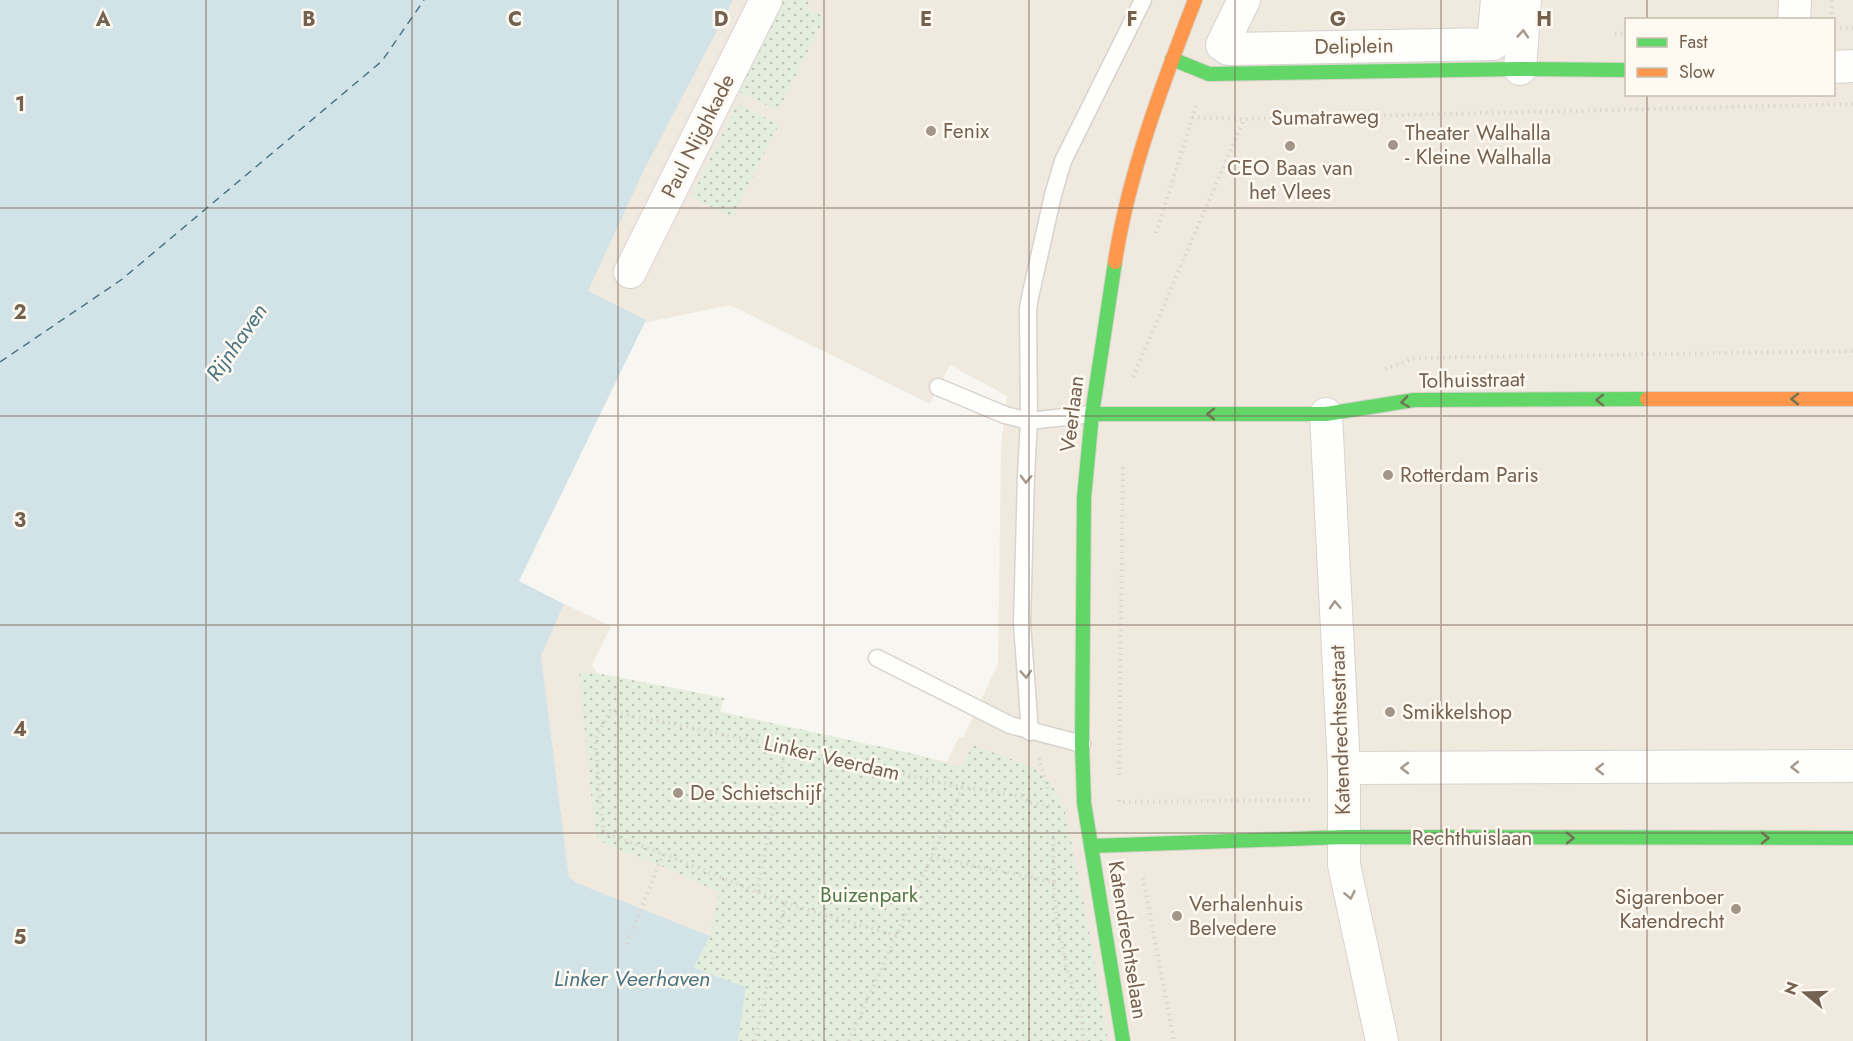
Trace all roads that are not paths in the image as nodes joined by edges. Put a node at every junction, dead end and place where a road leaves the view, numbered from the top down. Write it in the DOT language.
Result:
graph roads {
  1 [pos="766,0"];
  2 [pos="1143,0"];
  3 [pos="1195,0"];
  4 [pos="1244,0"];
  5 [pos="1497,0"];
  6 [pos="1525,0"];
  7 [pos="1795,0"];
  8 [pos="1794,18"];
  9 [pos="1172,59"];
  10 [pos="1853,66"];
  11 [pos="1835,67"];
  12 [pos="1520,69"];
  13 [pos="1625,70"];
  14 [pos="630,272"];
  15 [pos="938,387"];
  16 [pos="1853,399"];
  17 [pos="1092,414"];
  18 [pos="1326,414"];
  19 [pos="1029,421"];
  20 [pos="877,658"];
  21 [pos="1030,732"];
  22 [pos="1082,744"];
  23 [pos="1853,766"];
  24 [pos="1344,768"];
  25 [pos="1344,837"];
  26 [pos="1853,838"];
  27 [pos="1091,846"];
  28 [pos="1123,1041"];
  29 [pos="1382,1041"];
  1 -- 14 [label="street, Paul Nijghkade"];
  2 -- 19 [label="lane"];
  3 -- 9 [label="street, Veerlaan"];
  4 -- 5 [label="street, Deliplein"];
  12 -- 6 [label="street, one-way"];
  7 -- 8 [label="street"];
  9 -- 12 [label="street"];
  9 -- 17 [label="street, Veerlaan"];
  10 -- 11 [label="street"];
  12 -- 13 [label="street"];
  15 -- 19 [label="lane"];
  16 -- 18 [label="street, Tolhuisstraat, one-way"];
  18 -- 17 [label="street, Tolhuisstraat, one-way"];
  17 -- 19 [label="lane"];
  17 -- 22 [label="street, Veerlaan"];
  24 -- 18 [label="street, Katendrechtsestraat, one-way"];
  19 -- 21 [label="lane, one-way"];
  20 -- 21 [label="lane"];
  21 -- 22 [label="lane"];
  22 -- 27 [label="street, Veerlaan"];
  23 -- 24 [label="street, one-way"];
  24 -- 25 [label="street, Katendrechtsestraat"];
  25 -- 26 [label="street, Rechthuislaan, one-way"];
  25 -- 27 [label="street, Rechthuislaan"];
  25 -- 29 [label="street, Katendrechtsestraat, one-way"];
  27 -- 28 [label="street, Katendrechtselaan"];
}
